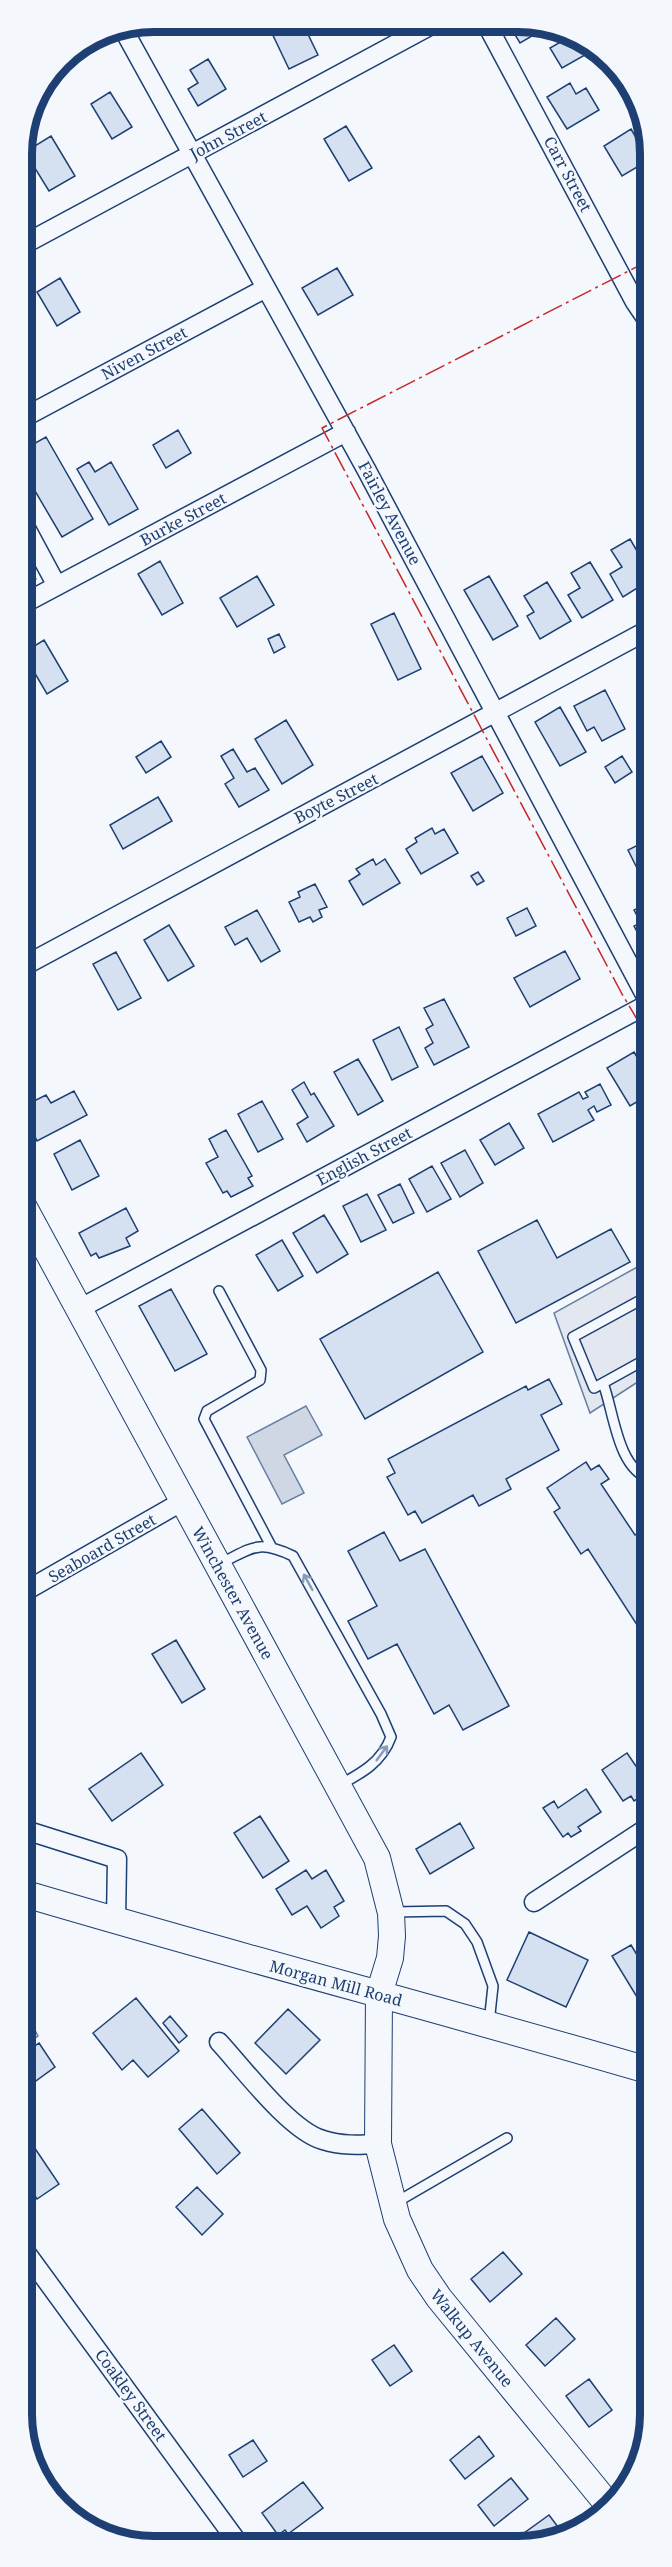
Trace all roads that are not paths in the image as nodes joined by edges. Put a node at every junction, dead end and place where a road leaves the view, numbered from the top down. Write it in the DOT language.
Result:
graph roads {
  1 [pos="418,32"];
  2 [pos="491,32"];
  3 [pos="126,35"];
  4 [pos="191,155"];
  5 [pos="32,240"];
  6 [pos="266,288"];
  7 [pos="640,309"];
  8 [pos="32,413"];
  9 [pos="346,432"];
  10 [pos="32,539"];
  11 [pos="57,586"];
  12 [pos="32,600"];
  13 [pos="640,634"];
  14 [pos="496,711"];
  15 [pos="32,962"];
  16 [pos="640,985"];
  17 [pos="640,1009"];
  18 [pos="32,1222"];
  19 [pos="219,1291"];
  20 [pos="640,1300"];
  21 [pos="79,1309"];
  22 [pos="640,1363"];
  23 [pos="603,1383"];
  24 [pos="640,1473"];
  25 [pos="183,1501"];
  26 [pos="271,1546"];
  27 [pos="218,1565"];
  28 [pos="32,1587"];
  29 [pos="336,1787"];
  30 [pos="32,1832"];
  31 [pos="640,1833"];
  32 [pos="32,1896"];
  33 [pos="534,1902"];
  34 [pos="391,1912"];
  35 [pos="116,1921"];
  36 [pos="379,1994"];
  37 [pos="489,2023"];
  38 [pos="219,2042"];
  39 [pos="640,2068"];
  40 [pos="507,2138"];
  41 [pos="378,2144"];
  42 [pos="393,2204"];
  43 [pos="32,2261"];
  44 [pos="604,2501"];
  45 [pos="233,2536"];
  1 -- 4 [label="street, John Street"];
  2 -- 7 [label="street, Carr Street"];
  3 -- 4 [label="street, Fairley Avenue"];
  4 -- 5 [label="street, John Street"];
  4 -- 6 [label="street, Fairley Avenue"];
  6 -- 8 [label="street, Niven Street"];
  6 -- 9 [label="street, Fairley Avenue"];
  9 -- 11 [label="street, Burke Street"];
  9 -- 14 [label="street, Fairley Avenue"];
  10 -- 11 [label="street"];
  11 -- 12 [label="street, Burke Street"];
  13 -- 14 [label="street, Boyte Street"];
  14 -- 15 [label="street, Boyte Street"];
  14 -- 16 [label="street, Fairley Avenue"];
  17 -- 21 [label="street, English Street"];
  18 -- 21 [label="street, Winchester Avenue"];
  19 -- 26 [label="lane"];
  20 -- 23 [label="lane"];
  21 -- 25 [label="street, Winchester Avenue"];
  22 -- 23 [label="lane"];
  23 -- 24 [label="lane"];
  25 -- 27 [label="street, Winchester Avenue"];
  25 -- 28 [label="street, Seaboard Street"];
  26 -- 27 [label="lane"];
  29 -- 26 [label="lane, one-way"];
  27 -- 29 [label="street, Winchester Avenue"];
  29 -- 34 [label="street, Winchester Avenue"];
  30 -- 35 [label="street"];
  31 -- 33 [label="street"];
  32 -- 35 [label="street, Morgan Mill Road"];
  34 -- 36 [label="street, Winchester Avenue"];
  34 -- 37 [label="lane"];
  35 -- 36 [label="street, Morgan Mill Road"];
  36 -- 37 [label="street, Morgan Mill Road"];
  36 -- 41 [label="street, Walkup Avenue"];
  37 -- 39 [label="street, Morgan Mill Road"];
  38 -- 41 [label="street"];
  40 -- 42 [label="lane"];
  41 -- 42 [label="street, Walkup Avenue"];
  42 -- 44 [label="street, Walkup Avenue"];
  43 -- 45 [label="street, Coakley Street"];
}
